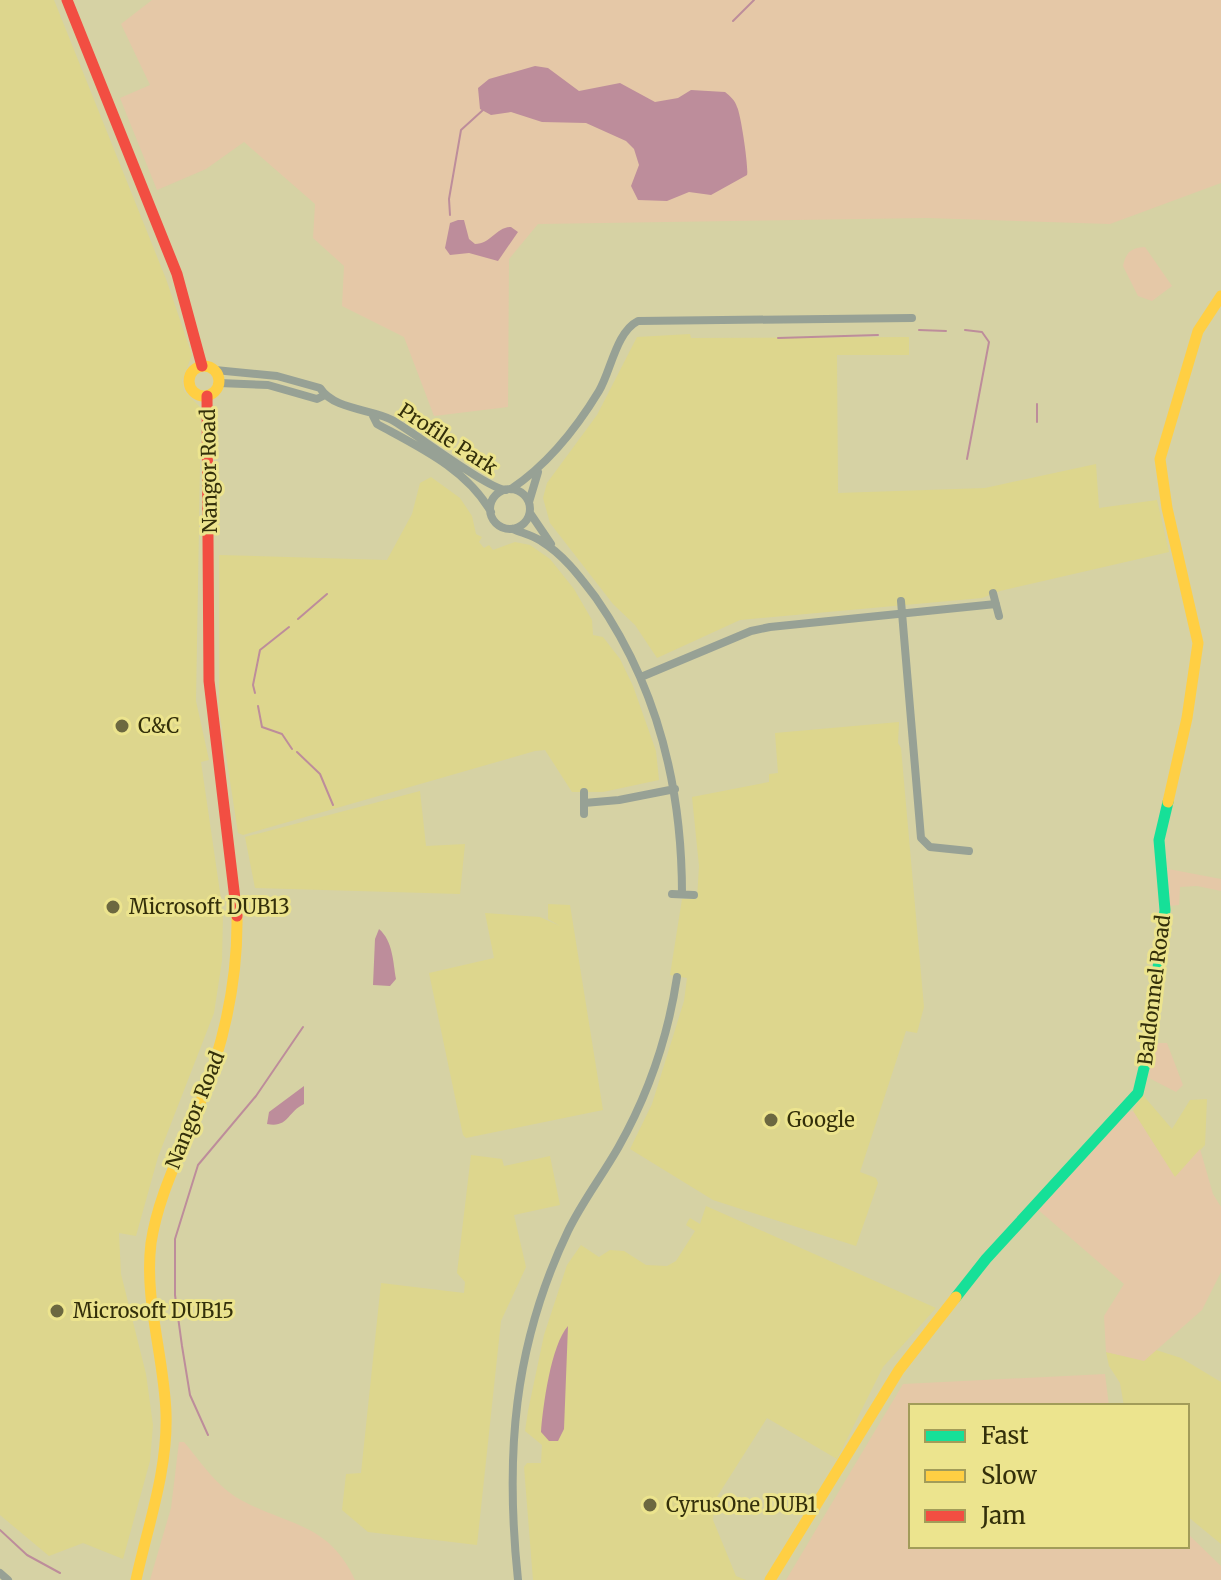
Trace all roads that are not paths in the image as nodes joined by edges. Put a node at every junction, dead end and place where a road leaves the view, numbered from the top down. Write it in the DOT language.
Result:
graph roads {
  1 [pos="67,0"];
  2 [pos="1221,296"];
  3 [pos="912,318"];
  4 [pos="202,366"];
  5 [pos="215,370"];
  6 [pos="219,383"];
  7 [pos="325,395"];
  8 [pos="207,396"];
  9 [pos="373,416"];
  10 [pos="538,471"];
  11 [pos="508,489"];
  12 [pos="529,502"];
  13 [pos="491,512"];
  14 [pos="530,513"];
  15 [pos="513,529"];
  16 [pos="556,551"];
  17 [pos="993,593"];
  18 [pos="901,601"];
  19 [pos="996,604"];
  20 [pos="903,615"];
  21 [pos="999,616"];
  22 [pos="641,677"];
  23 [pos="675,789"];
  24 [pos="584,792"];
  25 [pos="584,803"];
  26 [pos="584,814"];
  27 [pos="969,851"];
  28 [pos="672,894"];
  29 [pos="682,894"];
  30 [pos="694,895"];
  31 [pos="677,977"];
  32 [pos="0,1573"];
  33 [pos="8,1580"];
  34 [pos="136,1580"];
  35 [pos="518,1580"];
  36 [pos="770,1580"];
  1 -- 4 [label="main road, Nangor Road"];
  2 -- 36 [label="main road, Baldonnel Road"];
  3 -- 10 [label="street"];
  4 -- 5 [label="main road"];
  4 -- 8 [label="main road, Nangor Road"];
  5 -- 6 [label="main road, Nangor Road"];
  5 -- 7 [label="street, Profile Park"];
  6 -- 7 [label="street, Profile Park"];
  6 -- 8 [label="main road, Nangor Road"];
  7 -- 9 [label="street, Profile Park"];
  8 -- 34 [label="main road, Nangor Road"];
  9 -- 11 [label="street, Profile Park"];
  9 -- 13 [label="street, Profile Park"];
  10 -- 11 [label="street"];
  10 -- 12 [label="street"];
  11 -- 12 [label="street"];
  11 -- 13 [label="street"];
  12 -- 14 [label="street"];
  13 -- 15 [label="street"];
  14 -- 15 [label="street"];
  14 -- 16 [label="street"];
  15 -- 16 [label="street"];
  16 -- 22 [label="street"];
  17 -- 19 [label="street"];
  18 -- 20 [label="street"];
  19 -- 20 [label="street"];
  19 -- 21 [label="street"];
  20 -- 22 [label="street"];
  20 -- 27 [label="street"];
  22 -- 23 [label="street"];
  23 -- 25 [label="street"];
  23 -- 29 [label="street"];
  24 -- 25 [label="street"];
  25 -- 26 [label="street"];
  28 -- 29 [label="street"];
  29 -- 30 [label="street"];
  31 -- 35 [label="street"];
  32 -- 33 [label="street"];
}
